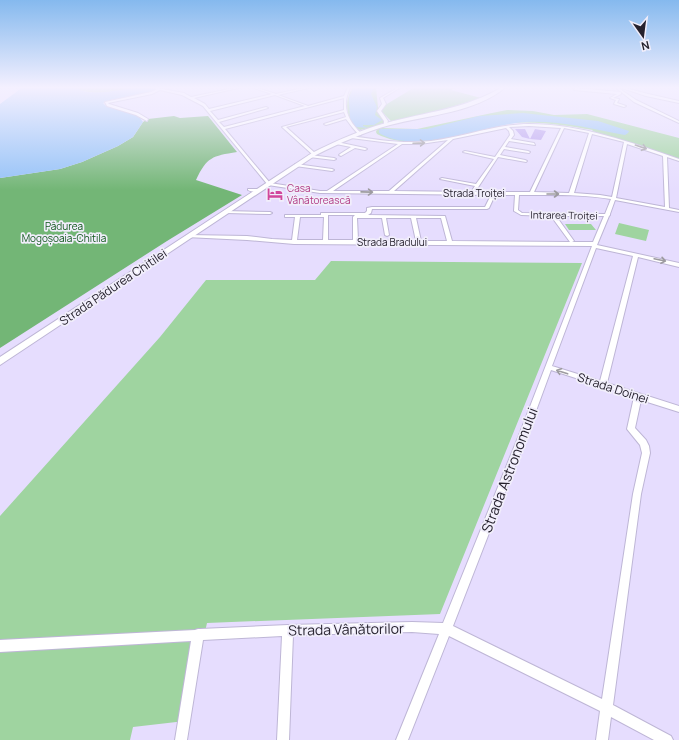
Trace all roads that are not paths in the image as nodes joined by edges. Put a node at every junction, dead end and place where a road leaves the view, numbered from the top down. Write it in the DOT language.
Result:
graph roads {
  1 [pos="218,121"];
  2 [pos="248,122"];
  3 [pos="303,122"];
  4 [pos="335,122"];
  5 [pos="349,122"];
  6 [pos="386,122"];
  7 [pos="399,122"];
  8 [pos="326,124"];
  9 [pos="385,125"];
  10 [pos="507,127"];
  11 [pos="563,127"];
  12 [pos="224,128"];
  13 [pos="591,132"];
  14 [pos="360,134"];
  15 [pos="352,137"];
  16 [pos="451,138"];
  17 [pos="508,140"];
  18 [pos="626,142"];
  19 [pos="336,143"];
  20 [pos="401,143"];
  21 [pos="534,144"];
  22 [pos="354,147"];
  23 [pos="503,148"];
  24 [pos="365,149"];
  25 [pos="465,152"];
  26 [pos="528,152"];
  27 [pos="312,155"];
  28 [pos="341,155"];
  29 [pos="665,155"];
  30 [pos="496,157"];
  31 [pos="334,159"];
  32 [pos="679,160"];
  33 [pos="525,161"];
  34 [pos="296,165"];
  35 [pos="332,170"];
  36 [pos="442,179"];
  37 [pos="269,184"];
  38 [pos="477,185"];
  39 [pos="250,190"];
  40 [pos="260,190"];
  41 [pos="328,192"];
  42 [pos="391,192"];
  43 [pos="472,193"];
  44 [pos="494,193"];
  45 [pos="517,193"];
  46 [pos="531,194"];
  47 [pos="571,194"];
  48 [pos="614,198"];
  49 [pos="666,208"];
  50 [pos="679,210"];
  51 [pos="226,212"];
  52 [pos="270,213"];
  53 [pos="323,214"];
  54 [pos="553,214"];
  55 [pos="608,215"];
  56 [pos="287,216"];
  57 [pos="298,216"];
  58 [pos="384,217"];
  59 [pos="414,217"];
  60 [pos="387,235"];
  61 [pos="188,236"];
  62 [pos="571,241"];
  63 [pos="294,242"];
  64 [pos="325,242"];
  65 [pos="356,242"];
  66 [pos="419,242"];
  67 [pos="450,243"];
  68 [pos="595,245"];
  69 [pos="636,255"];
  70 [pos="679,265"];
  71 [pos="0,362"];
  72 [pos="548,367"];
  73 [pos="603,385"];
  74 [pos="638,396"];
  75 [pos="679,409"];
  76 [pos="447,629"];
  77 [pos="288,630"];
  78 [pos="198,634"];
  79 [pos="0,646"];
  80 [pos="607,708"];
  81 [pos="181,740"];
  82 [pos="283,740"];
  83 [pos="402,740"];
  84 [pos="602,740"];
  85 [pos="667,740"];
  1 -- 12 [label="street"];
  2 -- 12 [label="street"];
  3 -- 27 [label="street"];
  4 -- 8 [label="street"];
  5 -- 14 [label="street"];
  6 -- 9 [label="street"];
  7 -- 9 [label="main road, Strada Pădurea Chitilei"];
  9 -- 14 [label="main road, Strada Pădurea Chitilei"];
  10 -- 11 [label="street"];
  10 -- 16 [label="street"];
  10 -- 17 [label="street"];
  11 -- 13 [label="street"];
  11 -- 46 [label="street"];
  12 -- 37 [label="street"];
  13 -- 18 [label="street"];
  13 -- 47 [label="street"];
  14 -- 15 [label="main road, Strada Pădurea Chitilei"];
  15 -- 19 [label="main road, Strada Pădurea Chitilei"];
  15 -- 20 [label="street"];
  20 -- 16 [label="street, one-way"];
  16 -- 42 [label="street"];
  17 -- 21 [label="street"];
  17 -- 23 [label="street"];
  18 -- 29 [label="street, one-way"];
  18 -- 48 [label="street, Strada Astronomului"];
  19 -- 22 [label="street"];
  19 -- 27 [label="main road, Strada Pădurea Chitilei"];
  20 -- 41 [label="street"];
  22 -- 24 [label="street"];
  22 -- 28 [label="street"];
  23 -- 26 [label="street"];
  23 -- 30 [label="street"];
  25 -- 30 [label="street"];
  27 -- 31 [label="street"];
  27 -- 34 [label="main road, Strada Pădurea Chitilei"];
  29 -- 32 [label="street"];
  29 -- 49 [label="street"];
  30 -- 33 [label="street"];
  30 -- 38 [label="street"];
  34 -- 35 [label="street"];
  34 -- 37 [label="main road, Strada Pădurea Chitilei"];
  36 -- 38 [label="street"];
  37 -- 40 [label="main road, Strada Pădurea Chitilei"];
  37 -- 41 [label="street, Strada Troiței"];
  38 -- 43 [label="street"];
  39 -- 40 [label="street"];
  40 -- 51 [label="main road, Strada Pădurea Chitilei"];
  41 -- 42 [label="street, Strada Troiței, one-way"];
  42 -- 43 [label="street, Strada Troiței"];
  43 -- 44 [label="street, Strada Troiței"];
  44 -- 45 [label="street, Strada Troiței"];
  44 -- 53 [label="street"];
  45 -- 46 [label="street, Strada Troiței"];
  45 -- 54 [label="street, Intrarea Troiței"];
  46 -- 47 [label="street, Strada Troiței, one-way"];
  47 -- 48 [label="street, Strada Troiței"];
  48 -- 49 [label="street, Strada Troiței"];
  48 -- 55 [label="street, Strada Astronomului"];
  49 -- 50 [label="street, Strada Troiței"];
  51 -- 52 [label="street"];
  51 -- 61 [label="main road, Strada Pădurea Chitilei"];
  54 -- 55 [label="street, Intrarea Troiței"];
  54 -- 62 [label="street"];
  55 -- 68 [label="street, Strada Astronomului"];
  56 -- 57 [label="street"];
  57 -- 63 [label="street"];
  57 -- 64 [label="street"];
  58 -- 59 [label="street"];
  58 -- 60 [label="street"];
  58 -- 65 [label="street"];
  59 -- 66 [label="street"];
  59 -- 67 [label="street"];
  61 -- 63 [label="street, Strada Bradului"];
  61 -- 71 [label="main road, Strada Pădurea Chitilei"];
  63 -- 64 [label="street, Strada Bradului"];
  64 -- 65 [label="street, Strada Bradului"];
  65 -- 66 [label="street, Strada Bradului"];
  66 -- 67 [label="street, Strada Bradului"];
  67 -- 68 [label="street, Strada Bradului"];
  68 -- 69 [label="street, Strada Bradului"];
  68 -- 72 [label="street, Strada Astronomului"];
  69 -- 70 [label="street, Strada Bradului, one-way"];
  69 -- 73 [label="street"];
  73 -- 72 [label="street, Strada Doinei, one-way"];
  72 -- 76 [label="street, Strada Astronomului"];
  73 -- 74 [label="street, Strada Doinei"];
  74 -- 75 [label="street, Strada Doinei"];
  74 -- 80 [label="street"];
  76 -- 77 [label="street, Strada Vânătorilor"];
  76 -- 80 [label="street, Strada Vânătorilor"];
  76 -- 83 [label="street, Strada Astronomului"];
  77 -- 78 [label="street, Strada Vânătorilor"];
  77 -- 82 [label="street"];
  78 -- 79 [label="street, Strada Vânătorilor"];
  78 -- 81 [label="street"];
  80 -- 84 [label="street"];
  80 -- 85 [label="street, Strada Vânătorilor"];
}
